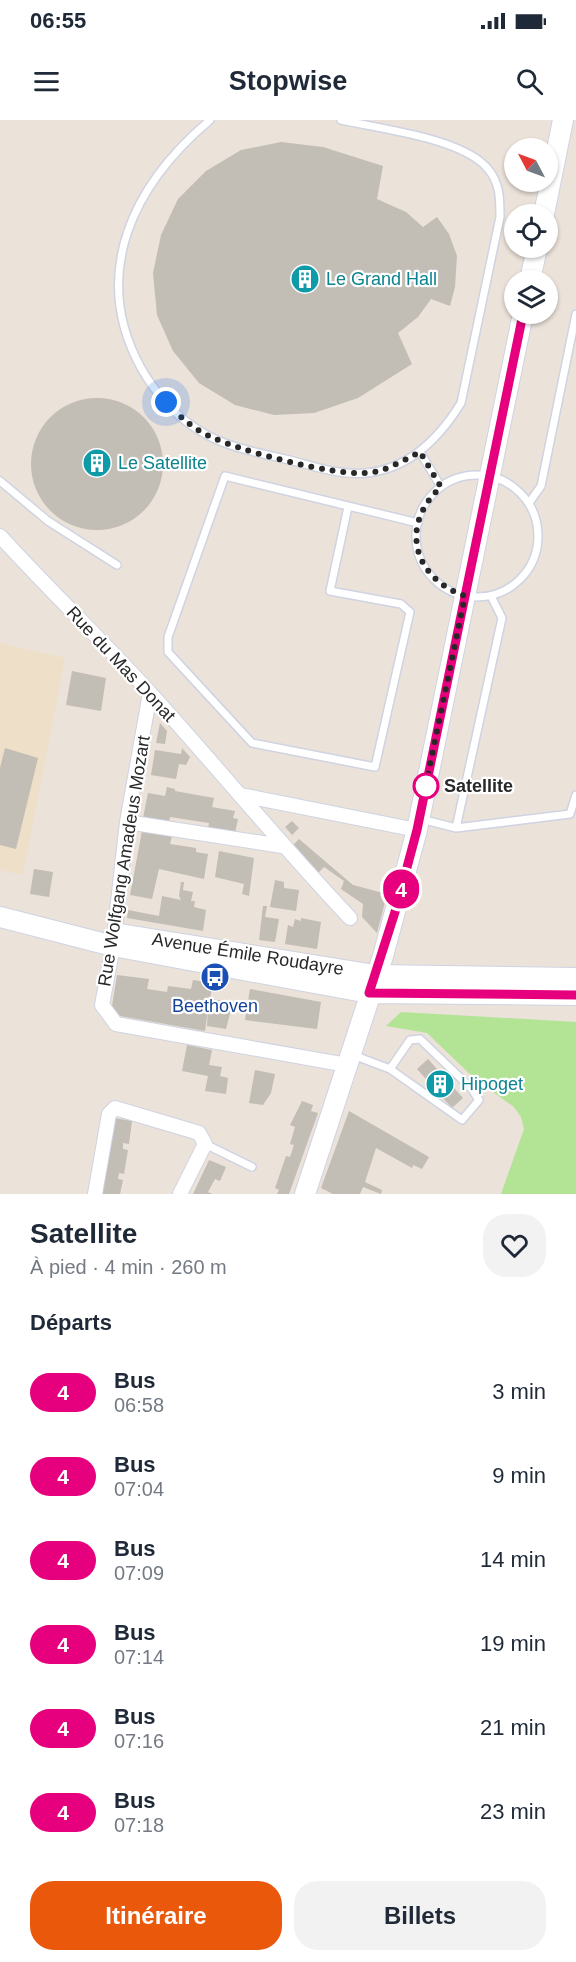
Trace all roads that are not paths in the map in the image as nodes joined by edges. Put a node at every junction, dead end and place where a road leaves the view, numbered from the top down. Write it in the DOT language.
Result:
graph roads {
  1 [pos="210,120"];
  2 [pos="341,120"];
  3 [pos="563,120"];
  4 [pos="546,204"];
  5 [pos="576,314"];
  6 [pos="522,324"];
  7 [pos="420,452"];
  8 [pos="491,476"];
  9 [pos="0,481"];
  10 [pos="441,487"];
  11 [pos="529,502"];
  12 [pos="348,507"];
  13 [pos="417,523"];
  14 [pos="0,536"];
  15 [pos="117,565"];
  16 [pos="465,596"];
  17 [pos="491,596"];
  18 [pos="150,693"];
  19 [pos="241,795"];
  20 [pos="576,795"];
  21 [pos="128,822"];
  22 [pos="418,824"];
  23 [pos="456,828"];
  24 [pos="282,846"];
  25 [pos="0,907"];
  26 [pos="0,917"];
  27 [pos="350,918"];
  28 [pos="114,939"];
  29 [pos="372,984"];
  30 [pos="572,986"];
  31 [pos="348,1060"];
  32 [pos="390,1069"];
  33 [pos="205,1144"];
  34 [pos="252,1167"];
  35 [pos="95,1194"];
  36 [pos="180,1194"];
  37 [pos="305,1194"];
  1 -- 7 [label="lane"];
  2 -- 7 [label="lane"];
  3 -- 4 [label="main road"];
  5 -- 11 [label="lane"];
  6 -- 8 [label="main road"];
  7 -- 10 [label="lane"];
  8 -- 10 [label="lane"];
  8 -- 11 [label="lane"];
  8 -- 16 [label="main road"];
  9 -- 15 [label="lane"];
  10 -- 13 [label="lane"];
  11 -- 17 [label="lane"];
  12 -- 12 [label="lane"];
  12 -- 13 [label="lane"];
  13 -- 16 [label="lane"];
  14 -- 18 [label="street, Rue du Mas Donat"];
  16 -- 17 [label="lane"];
  16 -- 22 [label="main road"];
  17 -- 23 [label="lane"];
  18 -- 19 [label="street, Rue du Mas Donat"];
  18 -- 21 [label="street, Rue Wolfgang Amadeus Mozart"];
  19 -- 22 [label="street"];
  19 -- 24 [label="street, Rue du Mas Donat"];
  20 -- 23 [label="lane"];
  21 -- 24 [label="street"];
  21 -- 28 [label="street, Rue Wolfgang Amadeus Mozart"];
  22 -- 23 [label="lane"];
  22 -- 29 [label="main road"];
  24 -- 27 [label="street, Rue du Mas Donat"];
  25 -- 28 [label="main road, Avenue Émile Roudayre"];
  26 -- 28 [label="main road, Avenue Émile Roudayre"];
  28 -- 29 [label="main road, Avenue Émile Roudayre"];
  28 -- 31 [label="street, Rue Wolfgang Amadeus Mozart"];
  29 -- 30 [label="main road, Avenue Émile Roudayre"];
  29 -- 31 [label="main road"];
  31 -- 32 [label="lane"];
  31 -- 37 [label="main road"];
  32 -- 32 [label="lane"];
  33 -- 34 [label="lane"];
  33 -- 35 [label="street"];
  33 -- 36 [label="street"];
}
